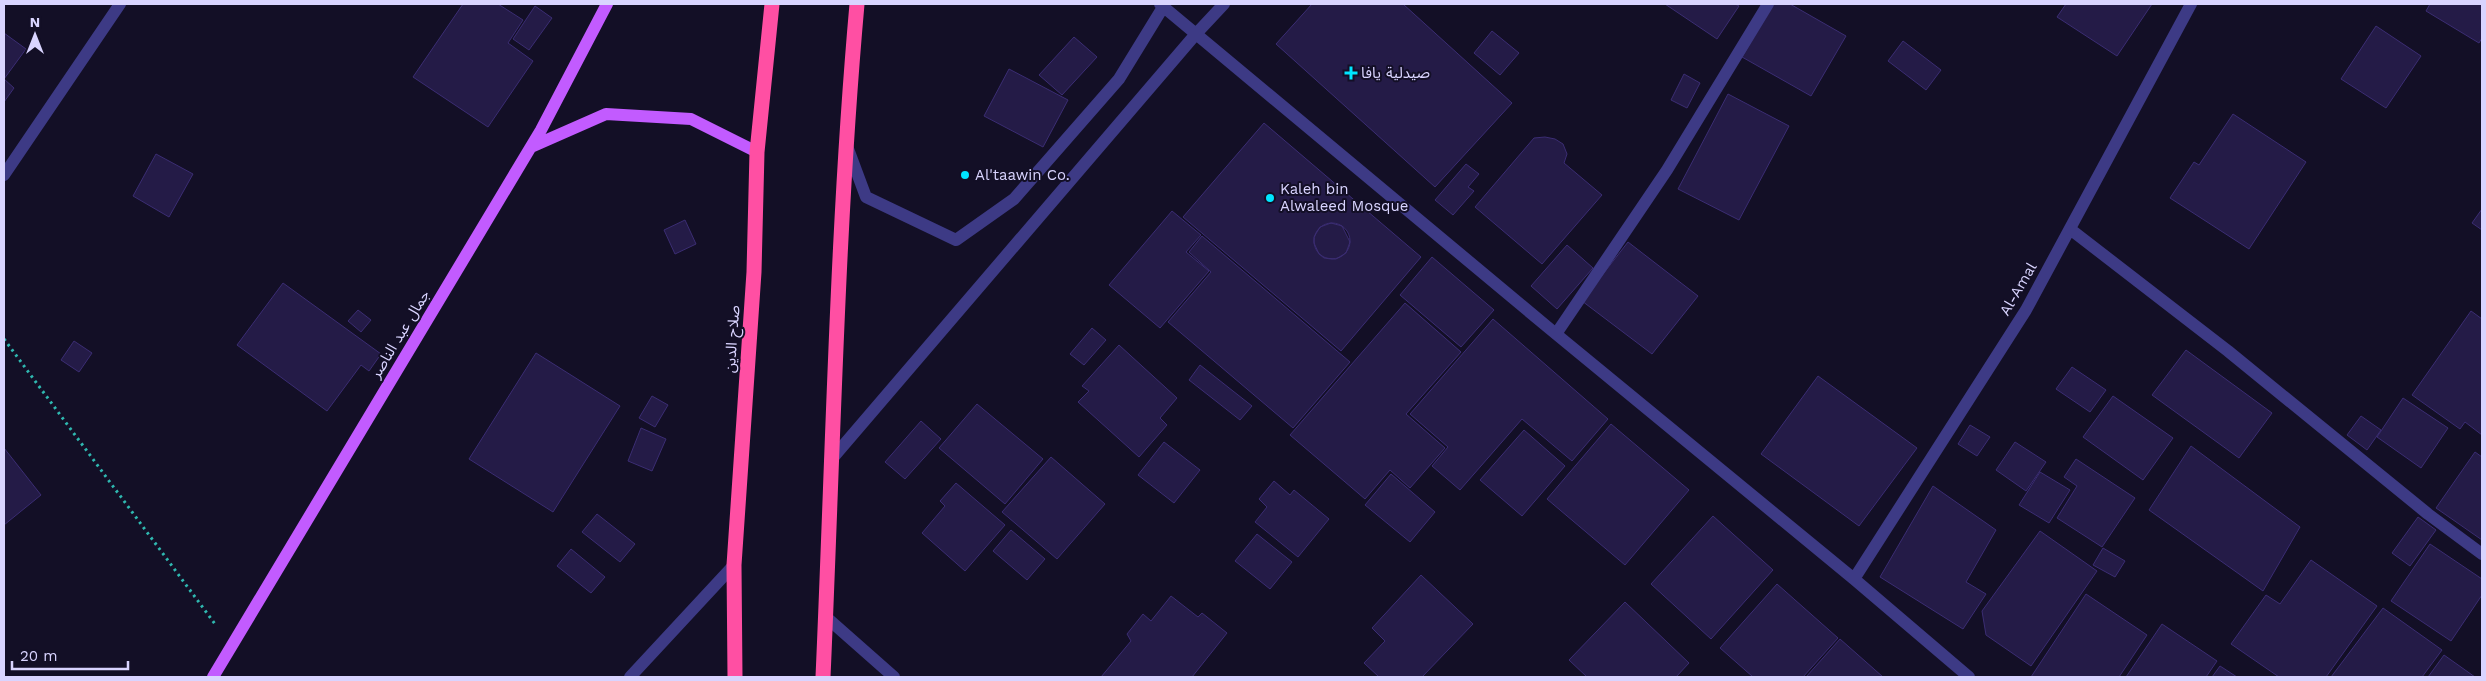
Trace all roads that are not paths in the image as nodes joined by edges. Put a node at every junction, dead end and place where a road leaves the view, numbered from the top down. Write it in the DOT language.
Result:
graph roads {
  1 [pos="120,4"];
  2 [pos="608,4"];
  3 [pos="772,4"];
  4 [pos="857,4"];
  5 [pos="1224,4"];
  6 [pos="1768,4"];
  7 [pos="2191,4"];
  8 [pos="1162,5"];
  9 [pos="1195,35"];
  10 [pos="845,143"];
  11 [pos="531,147"];
  12 [pos="758,152"];
  13 [pos="4,175"];
  14 [pos="2070,229"];
  15 [pos="1556,334"];
  16 [pos="830,461"];
  17 [pos="2482,554"];
  18 [pos="734,565"];
  19 [pos="1854,579"];
  20 [pos="826,617"];
  21 [pos="213,677"];
  22 [pos="630,677"];
  23 [pos="735,677"];
  24 [pos="823,677"];
  25 [pos="894,677"];
  26 [pos="1968,677"];
  1 -- 13 [label="street"];
  2 -- 11 [label="main road, جمال عبد الناصر"];
  3 -- 12 [label="highway, صلاح الدين"];
  4 -- 10 [label="highway"];
  5 -- 9 [label="street"];
  6 -- 15 [label="street"];
  7 -- 14 [label="street, Al-Amal"];
  8 -- 9 [label="street"];
  8 -- 10 [label="street"];
  9 -- 15 [label="street"];
  9 -- 16 [label="street"];
  10 -- 16 [label="highway"];
  11 -- 12 [label="main road"];
  11 -- 21 [label="main road, جمال عبد الناصر"];
  12 -- 18 [label="highway, صلاح الدين"];
  14 -- 17 [label="street"];
  14 -- 19 [label="street, Al-Amal"];
  15 -- 19 [label="street"];
  16 -- 20 [label="highway"];
  18 -- 22 [label="street"];
  18 -- 23 [label="highway, صلاح الدين"];
  19 -- 26 [label="street"];
  20 -- 24 [label="highway"];
  20 -- 25 [label="street"];
}
